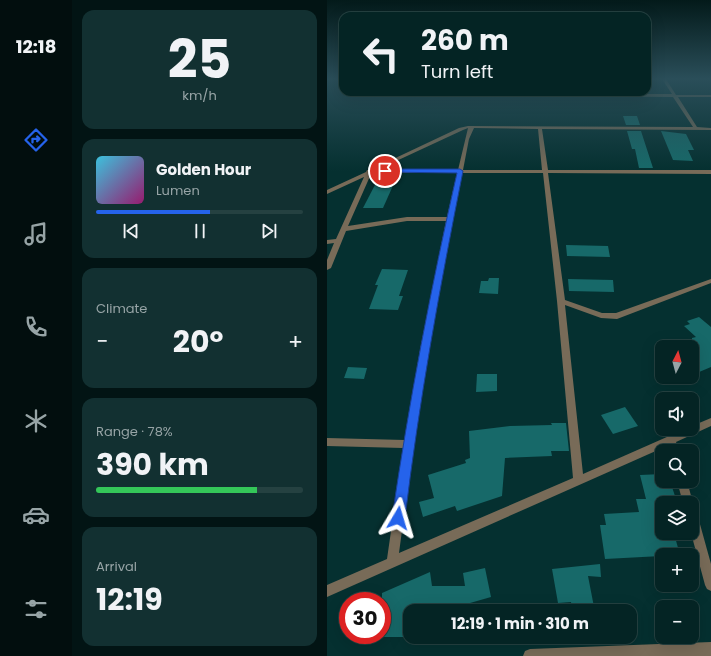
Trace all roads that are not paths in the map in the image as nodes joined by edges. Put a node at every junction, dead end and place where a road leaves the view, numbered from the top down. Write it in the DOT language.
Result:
graph roads {
  1 [pos="683,110"];
  2 [pos="472,127"];
  3 [pos="540,128"];
  4 [pos="696,129"];
  5 [pos="711,129"];
  6 [pos="369,171"];
  7 [pos="460,171"];
  8 [pos="545,171"];
  9 [pos="711,172"];
  10 [pos="327,192"];
  11 [pos="450,219"];
  12 [pos="344,229"];
  13 [pos="327,242"];
  14 [pos="339,242"];
  15 [pos="327,268"];
  16 [pos="711,281"];
  17 [pos="561,301"];
  18 [pos="711,422"];
  19 [pos="671,440"];
  20 [pos="327,442"];
  21 [pos="408,444"];
  22 [pos="672,444"];
  23 [pos="578,480"];
  24 [pos="698,540"];
  25 [pos="392,562"];
  26 [pos="711,585"];
  27 [pos="327,591"];
  28 [pos="711,649"];
  29 [pos="530,656"];
  1 -- 4 [label="street"];
  2 -- 3 [label="street"];
  2 -- 6 [label="street"];
  2 -- 7 [label="street"];
  3 -- 4 [label="street"];
  3 -- 8 [label="street"];
  4 -- 5 [label="street"];
  6 -- 7 [label="street"];
  6 -- 10 [label="street"];
  6 -- 12 [label="street"];
  7 -- 8 [label="street"];
  7 -- 11 [label="street"];
  8 -- 9 [label="street"];
  8 -- 17 [label="street"];
  11 -- 12 [label="street"];
  11 -- 21 [label="street"];
  12 -- 14 [label="street"];
  13 -- 14 [label="street"];
  14 -- 15 [label="street"];
  16 -- 17 [label="street"];
  17 -- 23 [label="street"];
  18 -- 19 [label="street"];
  19 -- 22 [label="street"];
  19 -- 23 [label="street"];
  20 -- 21 [label="street"];
  21 -- 25 [label="street"];
  23 -- 25 [label="street"];
  24 -- 26 [label="street"];
  25 -- 27 [label="street"];
  28 -- 29 [label="street"];
}
